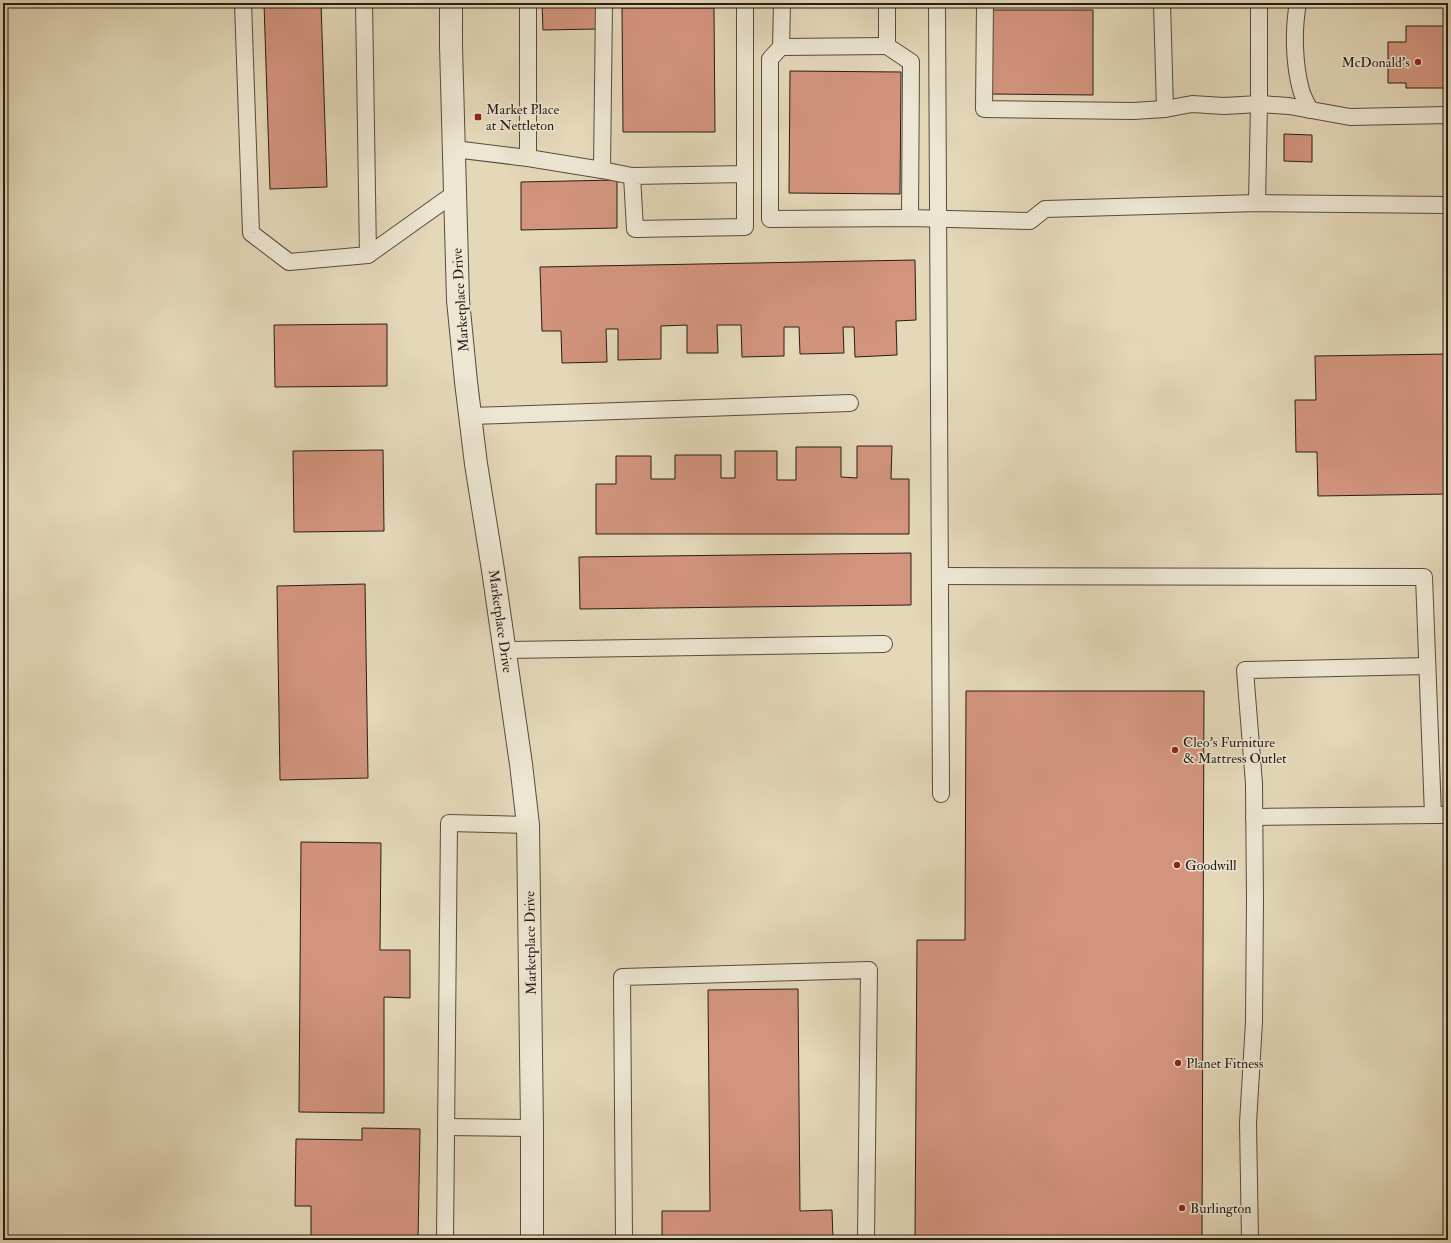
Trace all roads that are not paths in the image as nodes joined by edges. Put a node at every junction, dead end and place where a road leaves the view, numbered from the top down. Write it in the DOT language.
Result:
graph roads {
  1 [pos="243,3"];
  2 [pos="364,3"];
  3 [pos="452,3"];
  4 [pos="528,3"];
  5 [pos="604,3"];
  6 [pos="745,3"];
  7 [pos="782,3"];
  8 [pos="887,3"];
  9 [pos="937,3"];
  10 [pos="985,3"];
  11 [pos="1162,3"];
  12 [pos="1259,3"];
  13 [pos="1298,3"];
  14 [pos="887,46"];
  15 [pos="781,47"];
  16 [pos="1259,104"];
  17 [pos="1165,109"];
  18 [pos="1310,110"];
  19 [pos="1448,115"];
  20 [pos="454,149"];
  21 [pos="528,158"];
  22 [pos="602,170"];
  23 [pos="745,174"];
  24 [pos="632,176"];
  25 [pos="455,193"];
  26 [pos="1257,203"];
  27 [pos="1448,205"];
  28 [pos="910,218"];
  29 [pos="937,219"];
  30 [pos="368,255"];
  31 [pos="850,403"];
  32 [pos="470,416"];
  33 [pos="940,576"];
  34 [pos="884,644"];
  35 [pos="505,650"];
  36 [pos="1427,666"];
  37 [pos="942,794"];
  38 [pos="1440,815"];
  39 [pos="1254,817"];
  40 [pos="528,825"];
  41 [pos="446,1127"];
  42 [pos="532,1128"];
  43 [pos="446,1240"];
  44 [pos="532,1240"];
  45 [pos="624,1240"];
  46 [pos="866,1240"];
  47 [pos="1250,1240"];
  1 -- 30 [label="lane"];
  2 -- 30 [label="lane"];
  3 -- 20 [label="street, Marketplace Drive"];
  4 -- 21 [label="lane"];
  5 -- 22 [label="lane"];
  6 -- 23 [label="lane"];
  7 -- 15 [label="lane"];
  8 -- 14 [label="lane"];
  9 -- 29 [label="lane"];
  10 -- 17 [label="lane"];
  11 -- 17 [label="lane"];
  12 -- 16 [label="lane"];
  13 -- 18 [label="lane"];
  14 -- 15 [label="lane"];
  14 -- 28 [label="lane"];
  15 -- 28 [label="lane"];
  16 -- 17 [label="lane"];
  16 -- 18 [label="lane"];
  16 -- 26 [label="lane"];
  18 -- 19 [label="lane"];
  20 -- 21 [label="lane"];
  20 -- 25 [label="street, Marketplace Drive"];
  21 -- 22 [label="lane"];
  22 -- 24 [label="lane"];
  23 -- 24 [label="lane"];
  23 -- 24 [label="lane"];
  25 -- 30 [label="lane"];
  25 -- 32 [label="street, Marketplace Drive"];
  26 -- 27 [label="lane"];
  26 -- 29 [label="lane"];
  28 -- 29 [label="lane"];
  29 -- 33 [label="lane"];
  31 -- 32 [label="lane"];
  32 -- 35 [label="street, Marketplace Drive"];
  33 -- 36 [label="lane"];
  33 -- 37 [label="lane"];
  34 -- 35 [label="lane"];
  35 -- 40 [label="street, Marketplace Drive"];
  36 -- 38 [label="lane"];
  36 -- 39 [label="lane"];
  38 -- 39 [label="lane"];
  39 -- 47 [label="lane"];
  40 -- 41 [label="lane"];
  40 -- 42 [label="street, Marketplace Drive"];
  41 -- 42 [label="lane"];
  41 -- 43 [label="lane"];
  42 -- 44 [label="street, Marketplace Drive"];
  45 -- 46 [label="lane"];
}
